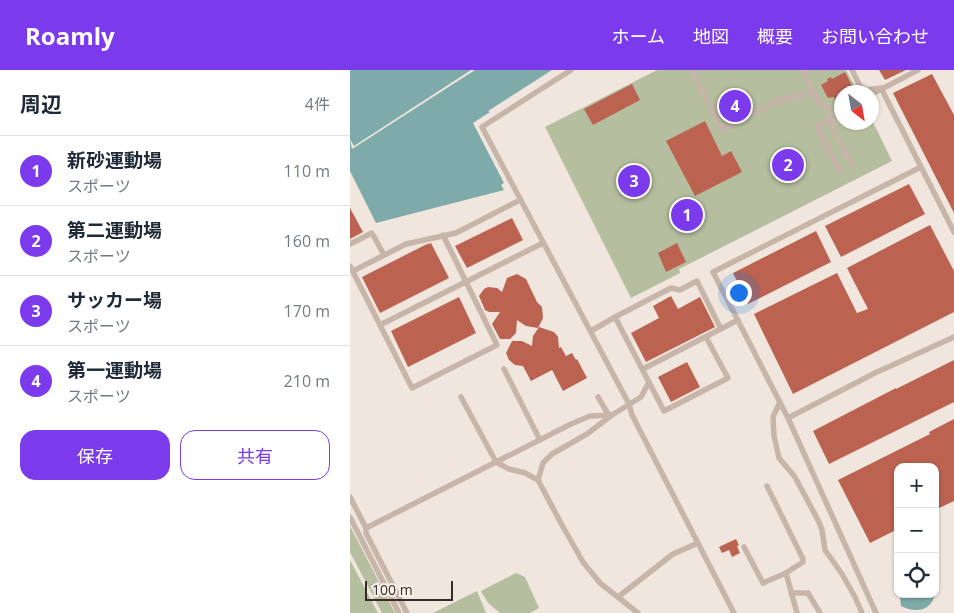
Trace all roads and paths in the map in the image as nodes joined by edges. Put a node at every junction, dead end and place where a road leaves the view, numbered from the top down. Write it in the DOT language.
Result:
graph roads {
  1 [pos="571,70"];
  2 [pos="802,70"];
  3 [pos="852,70"];
  4 [pos="918,70"];
  5 [pos="693,74"];
  6 [pos="812,90"];
  7 [pos="879,90"];
  8 [pos="832,114"];
  9 [pos="834,121"];
  10 [pos="830,122"];
  11 [pos="843,148"];
  12 [pos="831,154"];
  13 [pos="852,165"];
  14 [pos="921,168"];
  15 [pos="840,171"];
  16 [pos="520,200"];
  17 [pos="954,232"];
  18 [pos="443,235"];
  19 [pos="543,243"];
  20 [pos="350,244"];
  21 [pos="384,255"];
  22 [pos="351,268"];
  23 [pos="467,281"];
  24 [pos="615,318"];
  25 [pos="738,320"];
  26 [pos="380,325"];
  27 [pos="722,329"];
  28 [pos="591,331"];
  29 [pos="706,337"];
  30 [pos="954,337"];
  31 [pos="504,369"];
  32 [pos="642,369"];
  33 [pos="649,382"];
  34 [pos="461,396"];
  35 [pos="598,397"];
  36 [pos="780,402"];
  37 [pos="629,404"];
  38 [pos="610,414"];
  39 [pos="788,418"];
  40 [pos="540,440"];
  41 [pos="496,462"];
  42 [pos="538,480"];
  43 [pos="766,486"];
  44 [pos="350,497"];
  45 [pos="350,517"];
  46 [pos="366,528"];
  47 [pos="698,543"];
  48 [pos="744,548"];
  49 [pos="786,573"];
  50 [pos="859,576"];
  51 [pos="847,583"];
  52 [pos="791,593"];
  53 [pos="618,597"];
  54 [pos="638,612"];
  55 [pos="399,613"];
  56 [pos="407,613"];
  57 [pos="734,613"];
  58 [pos="797,613"];
  59 [pos="820,613"];
  60 [pos="862,613"];
  61 [pos="876,613"];
  1 -- 16 [label="lane"];
  2 -- 6 [label="lane"];
  3 -- 14 [label="lane"];
  4 -- 7 [label="lane, bridge"];
  5 -- 6 [label="lane"];
  6 -- 8 [label="lane"];
  8 -- 10 [label="lane"];
  9 -- 10 [label="lane"];
  10 -- 11 [label="lane"];
  10 -- 12 [label="lane"];
  11 -- 12 [label="lane"];
  11 -- 13 [label="lane"];
  12 -- 15 [label="lane"];
  14 -- 17 [label="lane"];
  14 -- 25 [label="lane"];
  16 -- 18 [label="lane"];
  16 -- 19 [label="lane"];
  18 -- 21 [label="lane"];
  18 -- 23 [label="lane"];
  19 -- 23 [label="lane"];
  19 -- 28 [label="lane"];
  20 -- 21 [label="lane"];
  21 -- 22 [label="lane"];
  22 -- 26 [label="lane"];
  23 -- 26 [label="lane"];
  23 -- 26 [label="lane"];
  24 -- 27 [label="lane"];
  24 -- 28 [label="lane"];
  24 -- 32 [label="lane"];
  25 -- 27 [label="lane"];
  25 -- 36 [label="lane"];
  27 -- 29 [label="lane"];
  28 -- 37 [label="lane"];
  29 -- 32 [label="lane"];
  29 -- 33 [label="lane"];
  30 -- 39 [label="lane"];
  31 -- 40 [label="lane"];
  32 -- 33 [label="lane"];
  33 -- 37 [label="lane"];
  34 -- 41 [label="lane"];
  35 -- 38 [label="lane"];
  36 -- 39 [label="lane"];
  36 -- 51 [label="lane"];
  37 -- 38 [label="lane"];
  37 -- 47 [label="lane"];
  38 -- 40 [label="lane"];
  38 -- 42 [label="lane"];
  39 -- 50 [label="lane"];
  40 -- 41 [label="lane"];
  41 -- 42 [label="lane"];
  41 -- 46 [label="lane"];
  42 -- 53 [label="lane"];
  43 -- 49 [label="lane"];
  44 -- 46 [label="lane"];
  45 -- 55 [label="lane"];
  46 -- 56 [label="lane"];
  47 -- 53 [label="lane"];
  47 -- 57 [label="lane"];
  48 -- 49 [label="lane"];
  49 -- 52 [label="lane"];
  50 -- 51 [label="lane"];
  50 -- 61 [label="lane"];
  51 -- 60 [label="lane"];
  52 -- 58 [label="lane"];
  52 -- 59 [label="lane"];
  53 -- 54 [label="lane"];
}
